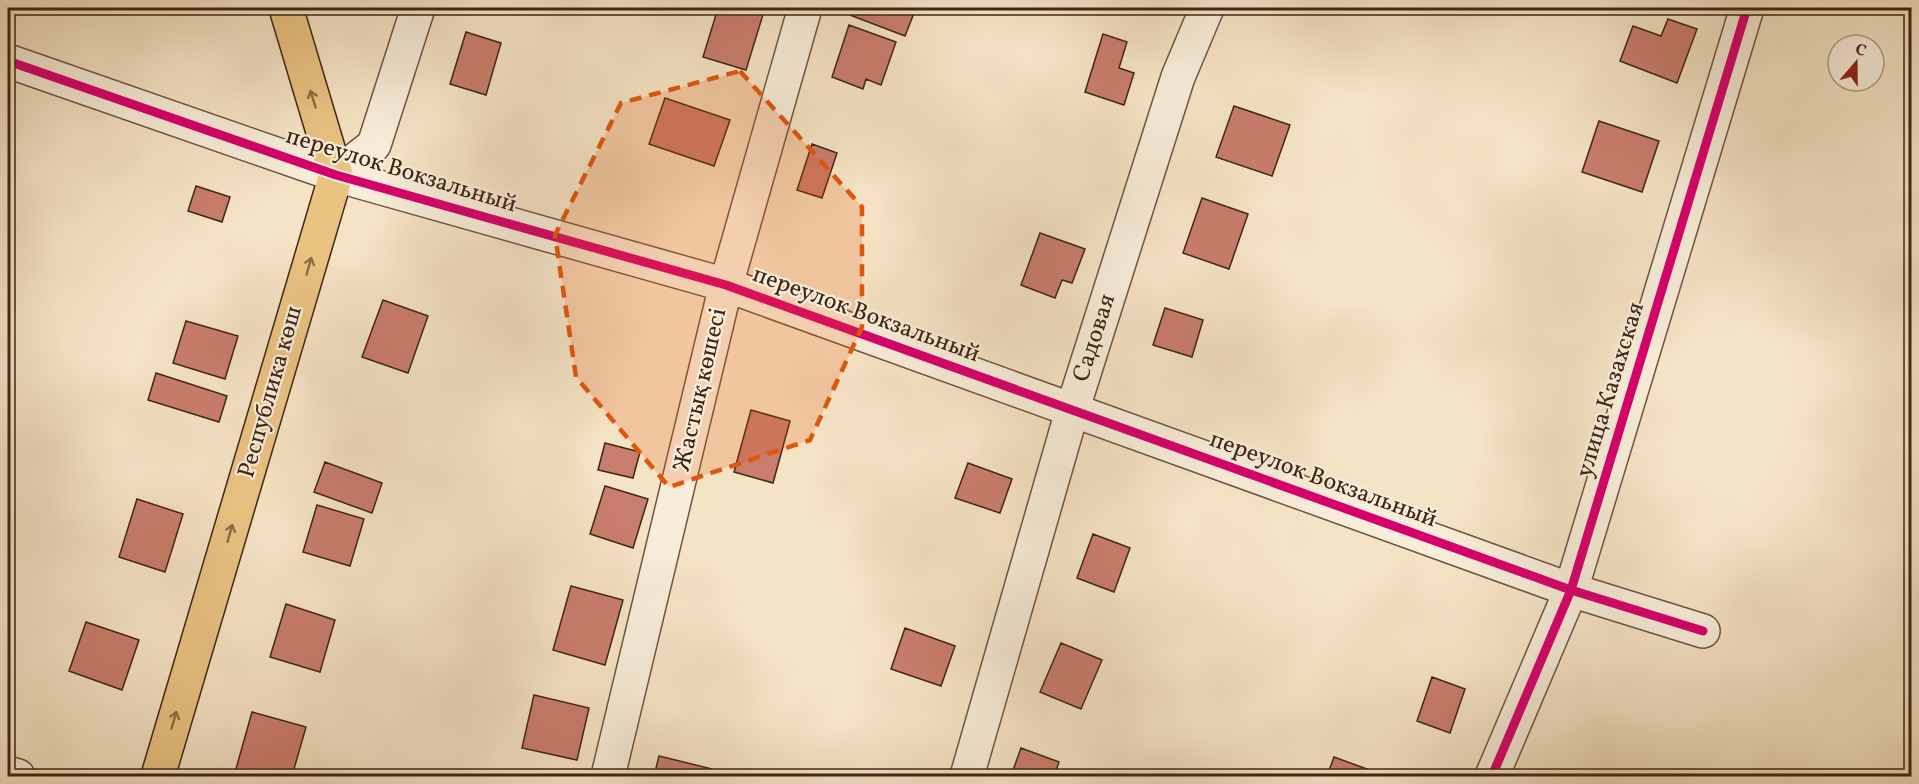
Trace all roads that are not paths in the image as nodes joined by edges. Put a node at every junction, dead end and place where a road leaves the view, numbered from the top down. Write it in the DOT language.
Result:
graph roads {
  1 [pos="286,8"];
  2 [pos="418,8"];
  3 [pos="805,8"];
  4 [pos="1207,8"];
  5 [pos="1747,8"];
  6 [pos="8,61"];
  7 [pos="336,175"];
  8 [pos="726,285"];
  9 [pos="1072,411"];
  10 [pos="1571,590"];
  11 [pos="1703,631"];
  12 [pos="8,773"];
  13 [pos="18,777"];
  14 [pos="158,777"];
  15 [pos="608,777"];
  16 [pos="967,777"];
  17 [pos="1492,777"];
  7 -- 1 [label="main road, one-way"];
  2 -- 7 [label="street"];
  3 -- 8 [label="street, Жастық көшесі"];
  4 -- 9 [label="street, Садовая"];
  5 -- 10 [label="street, улица Казахская"];
  6 -- 7 [label="street, переулок Вокзальный"];
  7 -- 8 [label="street, переулок Вокзальный"];
  14 -- 7 [label="main road, Республика көш, one-way"];
  8 -- 9 [label="street, переулок Вокзальный"];
  8 -- 15 [label="street, Жастық көшесі"];
  9 -- 10 [label="street, переулок Вокзальный"];
  9 -- 16 [label="street, Садовая"];
  10 -- 11 [label="street, переулок Вокзальный"];
  10 -- 17 [label="street, улица Казахская"];
  12 -- 13 [label="street"];
}
